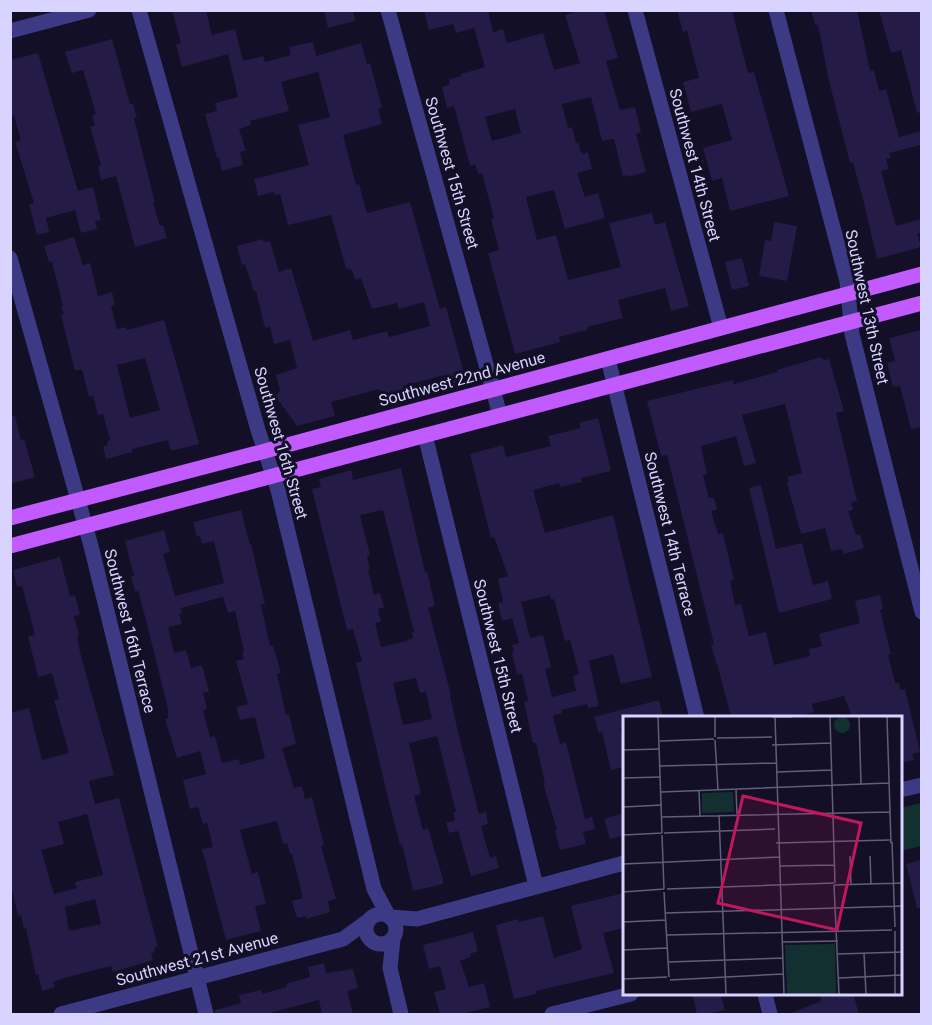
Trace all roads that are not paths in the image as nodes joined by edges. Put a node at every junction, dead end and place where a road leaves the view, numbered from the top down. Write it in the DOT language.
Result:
graph roads {
  1 [pos="89,10"];
  2 [pos="139,10"];
  3 [pos="388,10"];
  4 [pos="634,10"];
  5 [pos="776,10"];
  6 [pos="10,32"];
  7 [pos="10,258"];
  8 [pos="921,274"];
  9 [pos="848,294"];
  10 [pos="921,303"];
  11 [pos="851,321"];
  12 [pos="721,328"];
  13 [pos="608,359"];
  14 [pos="614,384"];
  15 [pos="493,389"];
  16 [pos="500,415"];
  17 [pos="425,435"];
  18 [pos="265,451"];
  19 [pos="274,476"];
  20 [pos="78,500"];
  21 [pos="10,518"];
  22 [pos="86,527"];
  23 [pos="10,546"];
  24 [pos="921,612"];
  25 [pos="697,716"];
  26 [pos="921,785"];
  27 [pos="902,790"];
  28 [pos="623,863"];
  29 [pos="536,886"];
  30 [pos="374,889"];
  31 [pos="389,916"];
  32 [pos="370,919"];
  33 [pos="417,919"];
  34 [pos="394,937"];
  35 [pos="343,939"];
  36 [pos="374,942"];
  37 [pos="390,968"];
  38 [pos="197,977"];
  39 [pos="623,995"];
  40 [pos="765,995"];
  41 [pos="61,1014"];
  42 [pos="206,1014"];
  43 [pos="401,1014"];
  44 [pos="552,1014"];
  45 [pos="770,1014"];
  1 -- 6 [label="street"];
  2 -- 18 [label="street, Southwest 16th Street"];
  3 -- 15 [label="street, Southwest 15th Street"];
  4 -- 12 [label="street, Southwest 14th Street"];
  5 -- 9 [label="street, Southwest 13th Street"];
  7 -- 20 [label="street, Southwest 16th Terrace"];
  8 -- 9 [label="main road, Southwest 22nd Avenue"];
  9 -- 11 [label="street, Southwest 13th Street"];
  9 -- 12 [label="main road, Southwest 22nd Avenue"];
  10 -- 11 [label="main road"];
  11 -- 14 [label="main road"];
  11 -- 24 [label="street, Southwest 13th Street"];
  12 -- 13 [label="main road, Southwest 22nd Avenue"];
  13 -- 14 [label="street, Southwest 14th Terrace"];
  13 -- 15 [label="main road, Southwest 22nd Avenue"];
  14 -- 16 [label="main road"];
  14 -- 25 [label="street, Southwest 14th Terrace"];
  15 -- 16 [label="street, Southwest 15th Street"];
  15 -- 18 [label="main road, Southwest 22nd Avenue"];
  16 -- 17 [label="main road"];
  17 -- 19 [label="main road"];
  17 -- 29 [label="street, Southwest 15th Street"];
  18 -- 19 [label="street, Southwest 16th Street"];
  18 -- 20 [label="main road, Southwest 22nd Avenue"];
  19 -- 22 [label="main road"];
  19 -- 30 [label="street, Southwest 16th Street"];
  20 -- 21 [label="main road, Southwest 22nd Avenue"];
  20 -- 22 [label="street, Southwest 16th Terrace"];
  22 -- 23 [label="main road"];
  22 -- 38 [label="street, Southwest 16th Terrace"];
  26 -- 27 [label="street"];
  28 -- 29 [label="street"];
  29 -- 33 [label="street"];
  30 -- 31 [label="street, Southwest 16th Street"];
  30 -- 32 [label="street, Southwest 16th Street"];
  31 -- 32 [label="street"];
  31 -- 33 [label="street"];
  31 -- 34 [label="street"];
  32 -- 35 [label="street, Southwest 21st Avenue"];
  32 -- 36 [label="street"];
  33 -- 34 [label="street"];
  34 -- 36 [label="street"];
  34 -- 37 [label="street"];
  35 -- 36 [label="street, Southwest 21st Avenue"];
  35 -- 38 [label="street, Southwest 21st Avenue"];
  36 -- 37 [label="street"];
  37 -- 43 [label="street"];
  38 -- 41 [label="street, Southwest 21st Avenue"];
  38 -- 42 [label="street, Southwest 16th Terrace"];
  39 -- 44 [label="street"];
  40 -- 45 [label="street"];
}
